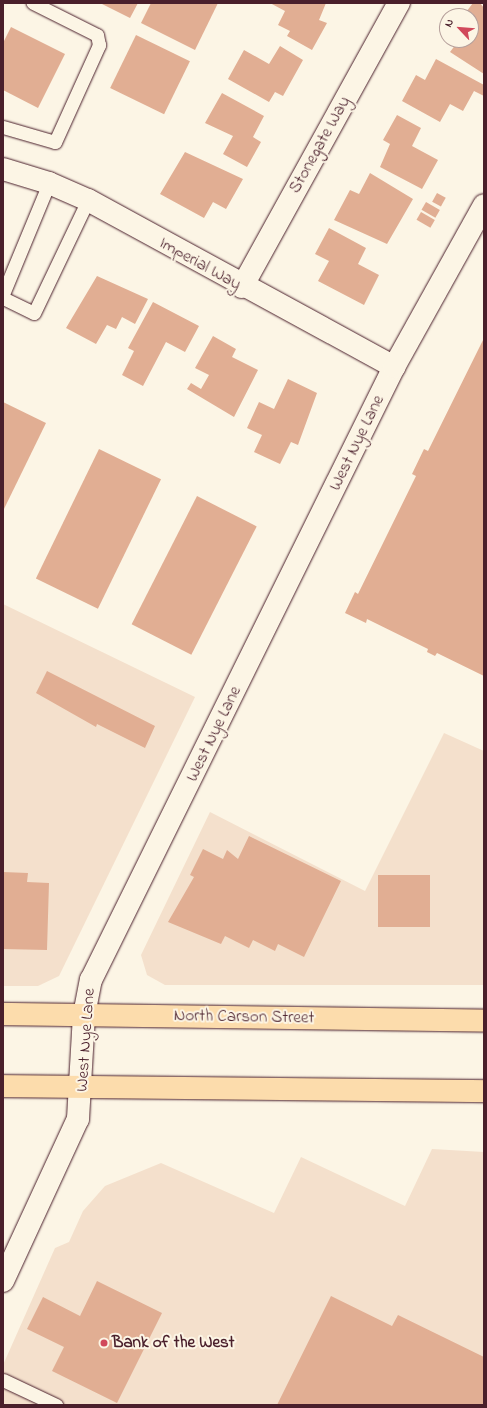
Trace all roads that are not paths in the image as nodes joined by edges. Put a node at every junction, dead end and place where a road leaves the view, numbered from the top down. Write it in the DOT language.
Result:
graph roads {
  1 [pos="33,3"];
  2 [pos="398,3"];
  3 [pos="3,128"];
  4 [pos="3,169"];
  5 [pos="49,183"];
  6 [pos="88,200"];
  7 [pos="484,205"];
  8 [pos="242,287"];
  9 [pos="3,294"];
  10 [pos="3,298"];
  11 [pos="394,367"];
  12 [pos="3,1014"];
  13 [pos="84,1015"];
  14 [pos="484,1021"];
  15 [pos="3,1086"];
  16 [pos="82,1087"];
  17 [pos="484,1091"];
  18 [pos="3,1281"];
  19 [pos="3,1380"];
  20 [pos="56,1405"];
  1 -- 3 [label="lane"];
  2 -- 8 [label="street, Stonegate Way"];
  4 -- 5 [label="street, Imperial Way"];
  5 -- 6 [label="street, Imperial Way"];
  5 -- 9 [label="lane"];
  6 -- 8 [label="street, Imperial Way"];
  6 -- 10 [label="lane"];
  7 -- 11 [label="street, West Nye Lane"];
  8 -- 11 [label="street, Imperial Way"];
  11 -- 13 [label="street, West Nye Lane"];
  12 -- 13 [label="main road, North Carson Street"];
  13 -- 14 [label="main road, North Carson Street"];
  13 -- 16 [label="street, West Nye Lane"];
  15 -- 16 [label="main road"];
  16 -- 17 [label="main road"];
  16 -- 18 [label="street, West Nye Lane"];
  19 -- 20 [label="lane"];
}
